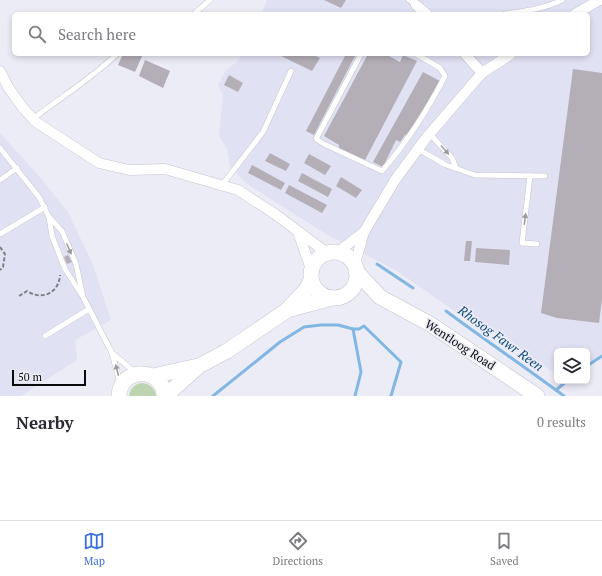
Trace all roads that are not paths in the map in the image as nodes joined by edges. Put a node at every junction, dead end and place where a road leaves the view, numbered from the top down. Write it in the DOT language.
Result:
graph roads {
  1 [pos="210,0"];
  2 [pos="562,0"];
  3 [pos="600,0"];
  4 [pos="196,12"];
  5 [pos="520,12"];
  6 [pos="579,12"];
  7 [pos="115,56"];
  8 [pos="359,56"];
  9 [pos="419,56"];
  10 [pos="467,56"];
  11 [pos="508,56"];
  12 [pos="0,71"];
  13 [pos="291,71"];
  14 [pos="482,73"];
  15 [pos="34,119"];
  16 [pos="430,134"];
  17 [pos="0,148"];
  18 [pos="418,149"];
  19 [pos="17,168"];
  20 [pos="456,168"];
  21 [pos="530,176"];
  22 [pos="545,176"];
  23 [pos="0,180"];
  24 [pos="222,185"];
  25 [pos="44,207"];
  26 [pos="49,217"];
  27 [pos="298,231"];
  28 [pos="364,232"];
  29 [pos="0,234"];
  30 [pos="537,244"];
  31 [pos="332,253"];
  32 [pos="355,269"];
  33 [pos="311,275"];
  34 [pos="339,296"];
  35 [pos="83,297"];
  36 [pos="380,297"];
  37 [pos="89,309"];
  38 [pos="286,311"];
  39 [pos="45,336"];
  40 [pos="112,353"];
  41 [pos="199,366"];
  42 [pos="138,374"];
  43 [pos="153,376"];
  44 [pos="120,391"];
  45 [pos="164,396"];
  46 [pos="167,396"];
  47 [pos="537,396"];
  1 -- 4 [label="lane"];
  2 -- 5 [label="lane"];
  3 -- 6 [label="street"];
  7 -- 15 [label="lane"];
  8 -- 9 [label="lane"];
  10 -- 14 [label="street"];
  11 -- 14 [label="street"];
  12 -- 15 [label="street"];
  13 -- 24 [label="lane"];
  14 -- 16 [label="street"];
  15 -- 24 [label="street"];
  16 -- 18 [label="street"];
  16 -- 20 [label="lane, one-way"];
  17 -- 19 [label="lane"];
  18 -- 20 [label="lane"];
  18 -- 28 [label="street"];
  19 -- 23 [label="lane"];
  19 -- 25 [label="lane"];
  20 -- 21 [label="lane"];
  21 -- 22 [label="lane"];
  30 -- 21 [label="lane, one-way"];
  24 -- 27 [label="street"];
  25 -- 26 [label="lane"];
  25 -- 29 [label="lane"];
  26 -- 35 [label="lane"];
  26 -- 35 [label="lane, one-way"];
  27 -- 31 [label="street"];
  27 -- 33 [label="street"];
  28 -- 31 [label="street"];
  28 -- 32 [label="street"];
  31 -- 32 [label="main road"];
  31 -- 33 [label="main road"];
  32 -- 34 [label="main road"];
  32 -- 36 [label="main road, Wentloog Road"];
  33 -- 34 [label="main road"];
  33 -- 38 [label="main road"];
  34 -- 36 [label="main road, Wentloog Road"];
  34 -- 38 [label="main road"];
  35 -- 37 [label="lane"];
  36 -- 47 [label="main road, Wentloog Road"];
  37 -- 39 [label="lane"];
  37 -- 40 [label="lane"];
  38 -- 41 [label="main road"];
  40 -- 42 [label="lane"];
  44 -- 40 [label="lane, one-way"];
  41 -- 43 [label="main road"];
  41 -- 46 [label="main road"];
  42 -- 43 [label="main road"];
  42 -- 44 [label="main road"];
  43 -- 45 [label="main road"];
}
